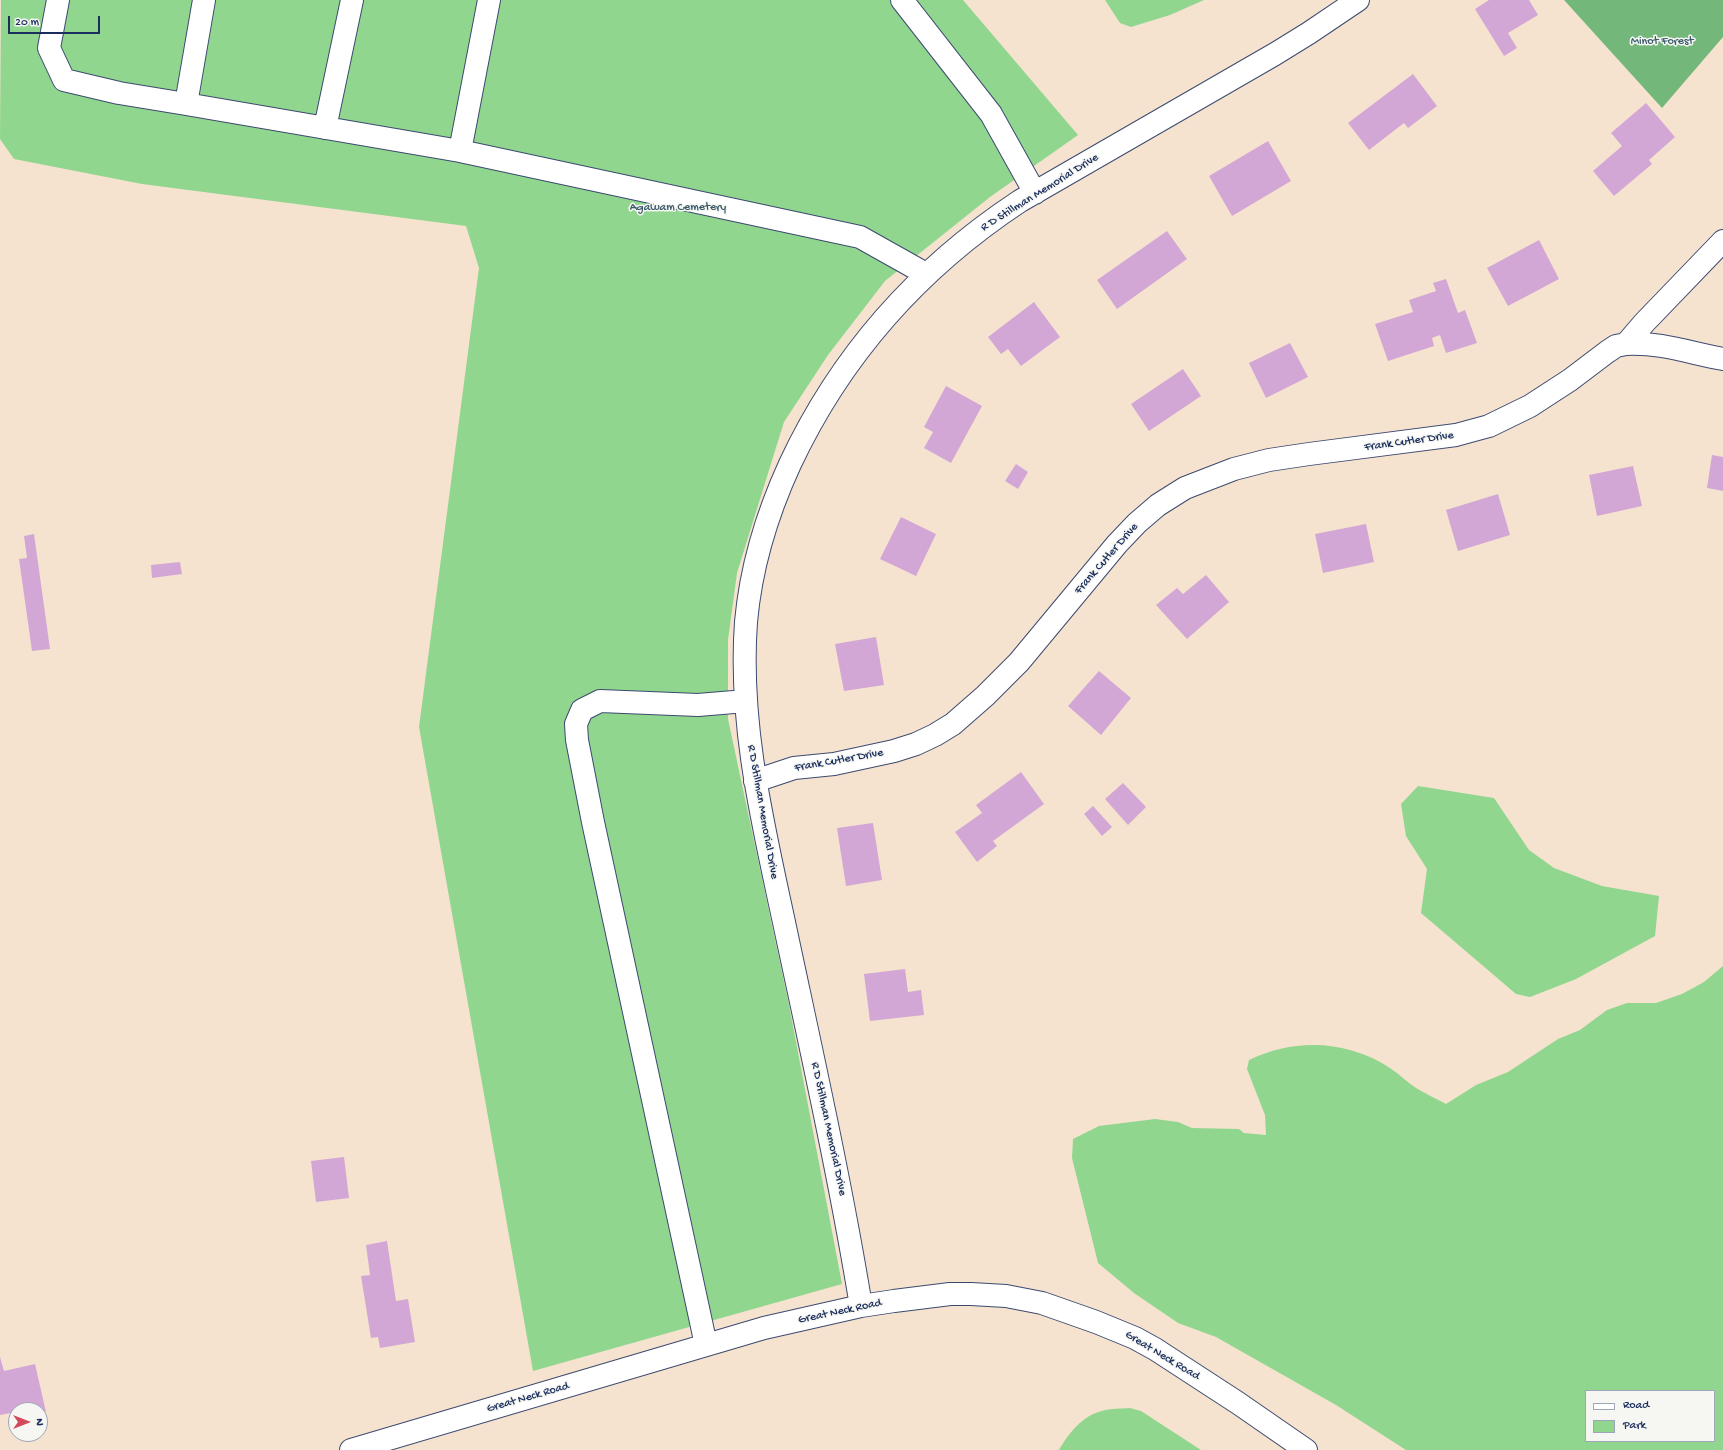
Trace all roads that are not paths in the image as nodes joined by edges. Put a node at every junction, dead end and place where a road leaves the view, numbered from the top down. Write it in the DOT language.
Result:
graph roads {
  1 [pos="58,0"];
  2 [pos="204,0"];
  3 [pos="352,0"];
  4 [pos="489,0"];
  5 [pos="902,0"];
  6 [pos="1358,0"];
  7 [pos="186,104"];
  8 [pos="326,128"];
  9 [pos="460,151"];
  10 [pos="1035,193"];
  11 [pos="1723,241"];
  12 [pos="926,274"];
  13 [pos="1626,344"];
  14 [pos="1723,359"];
  15 [pos="746,701"];
  16 [pos="755,781"];
  17 [pos="862,1306"];
  18 [pos="706,1345"];
  19 [pos="351,1450"];
  20 [pos="1306,1450"];
  1 -- 7 [label="street"];
  2 -- 7 [label="street"];
  3 -- 8 [label="street"];
  4 -- 9 [label="street"];
  5 -- 10 [label="street"];
  6 -- 10 [label="street, R D Stillman Memorial Drive"];
  7 -- 8 [label="street"];
  8 -- 9 [label="street"];
  9 -- 12 [label="street"];
  10 -- 12 [label="street, R D Stillman Memorial Drive"];
  11 -- 13 [label="street, Frank Cutler Drive"];
  12 -- 15 [label="street, R D Stillman Memorial Drive"];
  13 -- 14 [label="street, Frank Cutler Drive"];
  13 -- 16 [label="street, Frank Cutler Drive"];
  15 -- 16 [label="street, R D Stillman Memorial Drive"];
  15 -- 18 [label="street"];
  16 -- 17 [label="street, R D Stillman Memorial Drive"];
  17 -- 18 [label="street, Great Neck Road"];
  17 -- 20 [label="street, Great Neck Road"];
  18 -- 19 [label="street, Great Neck Road"];
}
